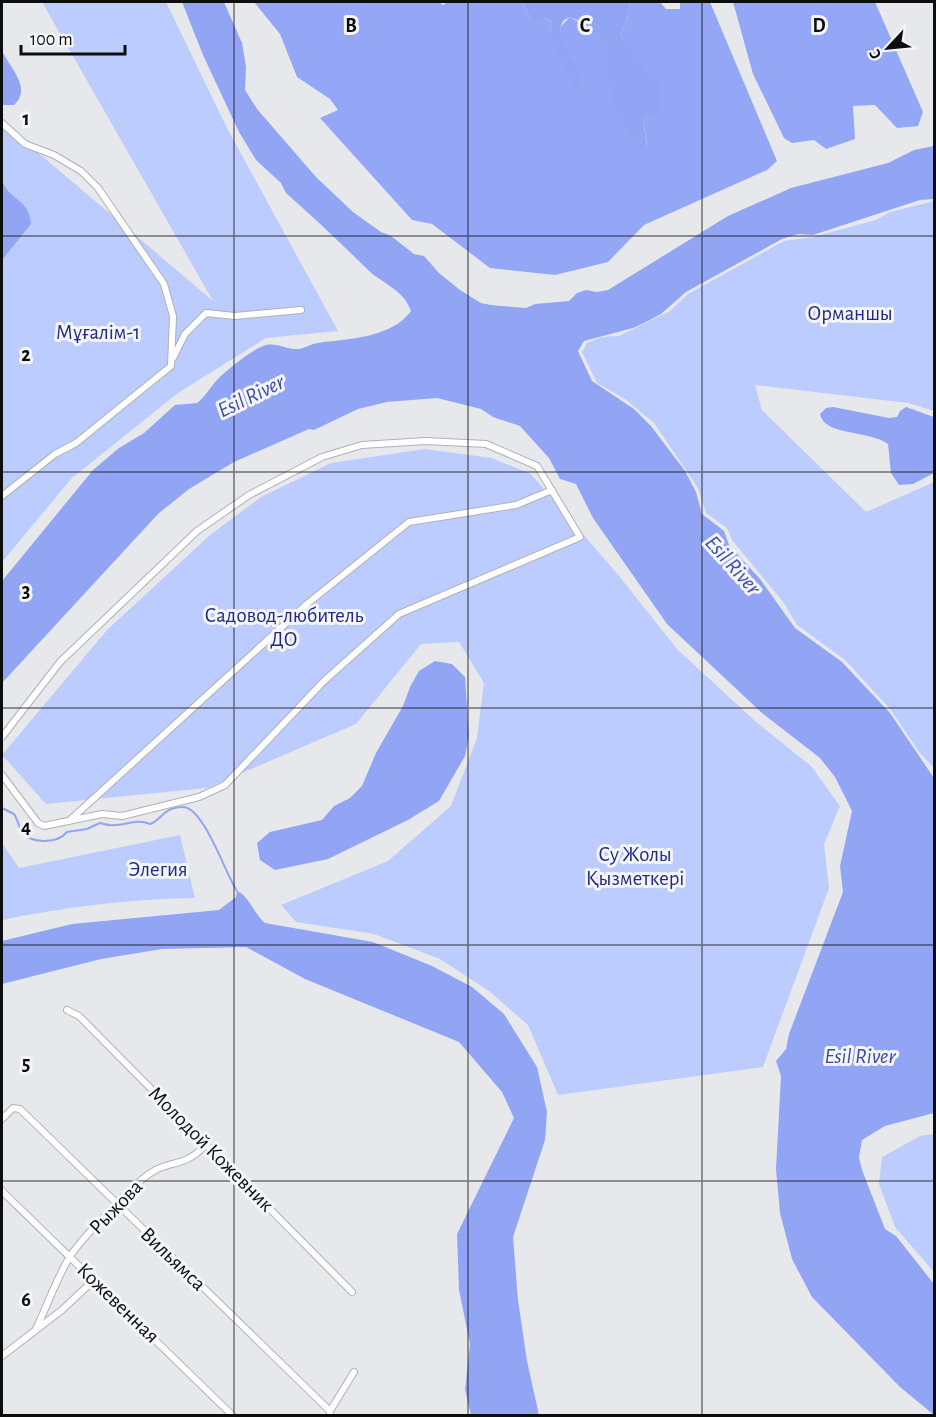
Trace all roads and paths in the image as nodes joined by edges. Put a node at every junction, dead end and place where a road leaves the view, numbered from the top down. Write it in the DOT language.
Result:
graph roads {
  1 [pos="2,123"];
  2 [pos="301,310"];
  3 [pos="171,364"];
  4 [pos="552,490"];
  5 [pos="2,496"];
  6 [pos="2,737"];
  7 [pos="2,775"];
  8 [pos="68,822"];
  9 [pos="67,1010"];
  10 [pos="2,1119"];
  11 [pos="206,1146"];
  12 [pos="2,1191"];
  13 [pos="117,1205"];
  14 [pos="70,1256"];
  15 [pos="94,1280"];
  16 [pos="352,1292"];
  17 [pos="36,1329"];
  18 [pos="2,1356"];
  19 [pos="354,1372"];
  20 [pos="330,1413"];
  21 [pos="233,1416"];
  1 -- 3 [label="street"];
  2 -- 3 [label="street"];
  3 -- 5 [label="street"];
  4 -- 6 [label="street"];
  4 -- 8 [label="street"];
  4 -- 8 [label="street"];
  7 -- 8 [label="street"];
  9 -- 11 [label="street, Молодой Кожевник"];
  10 -- 13 [label="street, Вильямса"];
  11 -- 13 [label="street, Рыжова"];
  11 -- 16 [label="street, Молодой Кожевник"];
  12 -- 14 [label="street, Кожевенная"];
  13 -- 14 [label="street, Рыжова"];
  13 -- 20 [label="street, Вильямса"];
  14 -- 15 [label="street, Кожевенная"];
  14 -- 17 [label="street, Рыжова"];
  15 -- 17 [label="street"];
  15 -- 21 [label="street, Кожевенная"];
  17 -- 18 [label="street"];
  19 -- 20 [label="street"];
}
